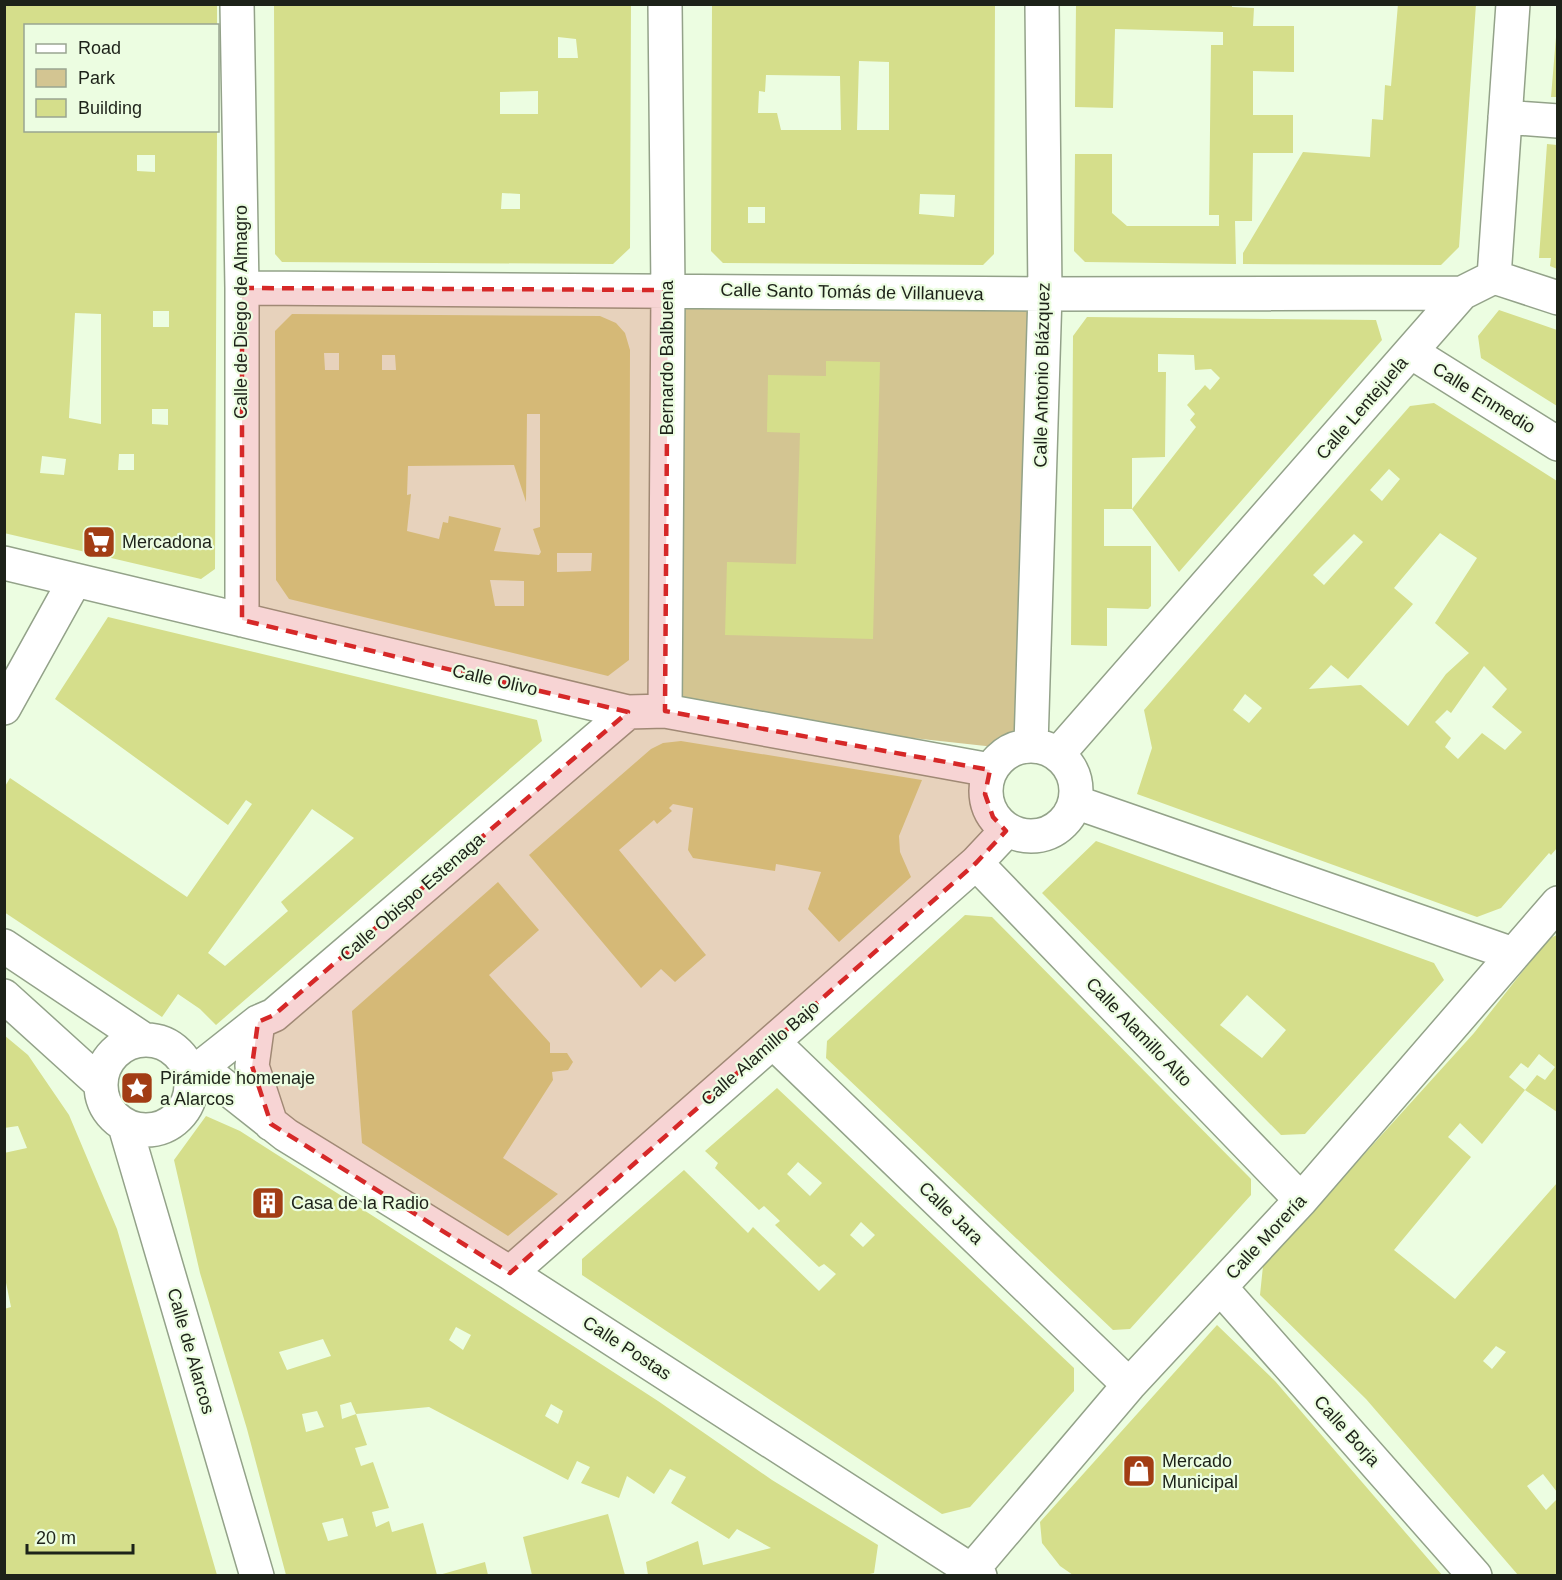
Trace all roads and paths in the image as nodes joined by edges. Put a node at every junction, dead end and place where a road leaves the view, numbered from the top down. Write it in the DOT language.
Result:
graph roads {
  1 [pos="237,4"];
  2 [pos="665,4"];
  3 [pos="1042,4"];
  4 [pos="1513,4"];
  5 [pos="1505,117"];
  6 [pos="1557,121"];
  7 [pos="1494,277"];
  8 [pos="242,288"];
  9 [pos="668,290"];
  10 [pos="1462,293"];
  11 [pos="1045,294"];
  12 [pos="1557,298"];
  13 [pos="1411,352"];
  14 [pos="1557,444"];
  15 [pos="4,563"];
  16 [pos="75,580"];
  17 [pos="242,620"];
  18 [pos="4,708"];
  19 [pos="665,711"];
  20 [pos="628,712"];
  21 [pos="1045,749"];
  22 [pos="990,770"];
  23 [pos="1075,802"];
  24 [pos="1006,831"];
  25 [pos="976,863"];
  26 [pos="1557,903"];
  27 [pos="4,946"];
  28 [pos="1513,954"];
  29 [pos="4,996"];
  30 [pos="258,1022"];
  31 [pos="143,1039"];
  32 [pos="773,1042"];
  33 [pos="195,1071"];
  34 [pos="100,1083"];
  35 [pos="271,1124"];
  36 [pos="124,1126"];
  37 [pos="1301,1200"];
  38 [pos="510,1273"];
  39 [pos="1220,1287"];
  40 [pos="1129,1385"];
  41 [pos="969,1574"];
  42 [pos="257,1575"];
  43 [pos="1475,1575"];
  1 -- 8 [label="street, Calle de Diego de Almagro"];
  2 -- 9 [label="street, Bernardo Balbuena"];
  3 -- 11 [label="street, Calle Antonio Blázquez"];
  4 -- 5 [label="street"];
  5 -- 6 [label="street"];
  5 -- 7 [label="street"];
  7 -- 10 [label="street, Calle Lentejuela"];
  7 -- 12 [label="street"];
  8 -- 9 [label="street, Calle Santo Tomás de Villanueva"];
  8 -- 17 [label="street, Calle de Diego de Almagro"];
  9 -- 11 [label="street, Calle Santo Tomás de Villanueva"];
  9 -- 19 [label="street, Bernardo Balbuena"];
  10 -- 11 [label="street, Calle Santo Tomás de Villanueva"];
  10 -- 13 [label="street, Calle Lentejuela"];
  11 -- 21 [label="street, Calle Antonio Blázquez"];
  13 -- 14 [label="street, Calle Enmedio"];
  13 -- 21 [label="street, Calle Lentejuela"];
  15 -- 16 [label="street, Calle Olivo"];
  16 -- 17 [label="street, Calle Olivo"];
  16 -- 18 [label="street"];
  17 -- 20 [label="street, Calle Olivo"];
  19 -- 20 [label="street, Calle Olivo"];
  19 -- 22 [label="street, Calle Olivo"];
  20 -- 30 [label="street, Calle Obispo Estenaga"];
  21 -- 22 [label="street"];
  21 -- 23 [label="street"];
  22 -- 24 [label="street"];
  23 -- 24 [label="street"];
  23 -- 28 [label="street"];
  24 -- 25 [label="street, Calle Alamillo Bajo"];
  25 -- 32 [label="street, Calle Alamillo Bajo"];
  25 -- 37 [label="street, Calle Alamillo Alto"];
  26 -- 28 [label="street, Calle Morería"];
  27 -- 31 [label="street"];
  28 -- 37 [label="street, Calle Morería"];
  29 -- 34 [label="street"];
  30 -- 33 [label="street, Calle Obispo Estenaga"];
  30 -- 35 [label="street"];
  31 -- 33 [label="street"];
  31 -- 34 [label="street"];
  32 -- 38 [label="street, Calle Alamillo Bajo"];
  32 -- 40 [label="street, Calle Jara"];
  33 -- 35 [label="street, Calle Postas"];
  33 -- 36 [label="street"];
  34 -- 36 [label="street"];
  35 -- 38 [label="street, Calle Postas"];
  36 -- 42 [label="street, Calle de Alarcos"];
  37 -- 39 [label="street, Calle Morería"];
  38 -- 41 [label="street, Calle Postas"];
  39 -- 40 [label="street, Calle Morería"];
  39 -- 43 [label="street, Calle Borja"];
  40 -- 41 [label="street, Calle Morería"];
}
